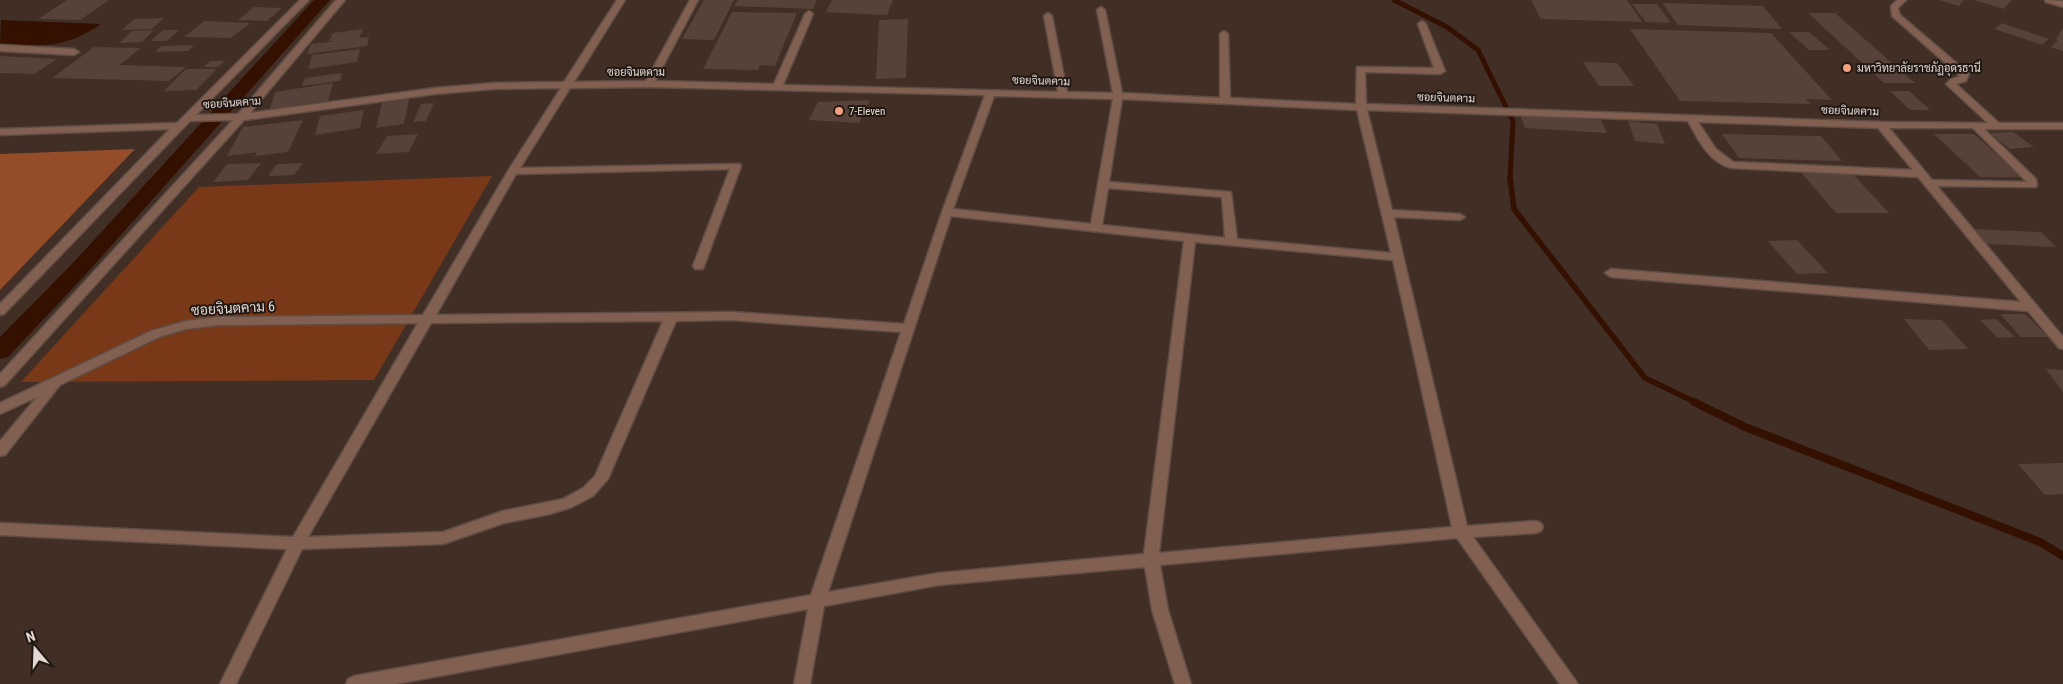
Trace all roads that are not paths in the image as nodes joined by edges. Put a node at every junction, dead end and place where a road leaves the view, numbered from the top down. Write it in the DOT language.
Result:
graph roads {
  1 [pos="305,0"];
  2 [pos="341,0"];
  3 [pos="621,0"];
  4 [pos="694,0"];
  5 [pos="1902,0"];
  6 [pos="2049,0"];
  7 [pos="2063,4"];
  8 [pos="1101,10"];
  9 [pos="809,14"];
  10 [pos="1048,16"];
  11 [pos="1422,24"];
  12 [pos="1224,34"];
  13 [pos="0,48"];
  14 [pos="74,52"];
  15 [pos="649,84"];
  16 [pos="566,86"];
  17 [pos="778,86"];
  18 [pos="991,92"];
  19 [pos="1063,95"];
  20 [pos="1118,96"];
  21 [pos="1225,101"];
  22 [pos="1361,107"];
  23 [pos="236,117"];
  24 [pos="1692,119"];
  25 [pos="183,122"];
  26 [pos="1881,125"];
  27 [pos="1976,126"];
  28 [pos="1997,126"];
  29 [pos="2063,126"];
  30 [pos="0,132"];
  31 [pos="513,171"];
  32 [pos="1925,179"];
  33 [pos="1105,185"];
  34 [pos="947,212"];
  35 [pos="1387,212"];
  36 [pos="1460,217"];
  37 [pos="1096,228"];
  38 [pos="1190,238"];
  39 [pos="1231,240"];
  40 [pos="1398,257"];
  41 [pos="699,266"];
  42 [pos="1612,274"];
  43 [pos="2031,307"];
  44 [pos="0,311"];
  45 [pos="671,317"];
  46 [pos="427,319"];
  47 [pos="908,328"];
  48 [pos="2063,344"];
  49 [pos="58,381"];
  50 [pos="0,382"];
  51 [pos="0,409"];
  52 [pos="0,450"];
  53 [pos="1536,527"];
  54 [pos="0,528"];
  55 [pos="1461,532"];
  56 [pos="297,542"];
  57 [pos="1151,560"];
  58 [pos="817,602"];
  59 [pos="228,684"];
  60 [pos="354,684"];
  61 [pos="802,684"];
  62 [pos="1183,684"];
  63 [pos="1570,684"];
  1 -- 25 [label="street, ซอยจินตคาม"];
  2 -- 23 [label="street"];
  3 -- 16 [label="street"];
  4 -- 15 [label="street"];
  5 -- 28 [label="street"];
  6 -- 7 [label="street"];
  8 -- 20 [label="street"];
  9 -- 17 [label="street"];
  10 -- 19 [label="street"];
  11 -- 22 [label="street"];
  12 -- 21 [label="street"];
  13 -- 14 [label="street"];
  15 -- 16 [label="street, ซอยจินตคาม"];
  15 -- 17 [label="street, ซอยจินตคาม"];
  16 -- 23 [label="street, ซอยจินตคาม"];
  16 -- 31 [label="street"];
  17 -- 18 [label="street, ซอยจินตคาม"];
  18 -- 19 [label="street, ซอยจินตคาม"];
  18 -- 34 [label="street"];
  19 -- 20 [label="street, ซอยจินตคาม"];
  20 -- 21 [label="street, ซอยจินตคาม"];
  20 -- 33 [label="street"];
  21 -- 22 [label="street, ซอยจินตคาม"];
  22 -- 24 [label="street, ซอยจินตคาม"];
  22 -- 35 [label="street"];
  23 -- 25 [label="street, ซอยจินตคาม"];
  23 -- 50 [label="street"];
  24 -- 26 [label="street, ซอยจินตคาม"];
  24 -- 32 [label="street"];
  25 -- 30 [label="street"];
  25 -- 44 [label="street"];
  26 -- 27 [label="street, ซอยจินตคาม"];
  26 -- 32 [label="street"];
  27 -- 28 [label="street, ซอยจินตคาม"];
  27 -- 32 [label="street"];
  28 -- 29 [label="street, ซอยจินตคาม"];
  31 -- 41 [label="street"];
  31 -- 46 [label="street"];
  32 -- 43 [label="street"];
  33 -- 37 [label="street"];
  33 -- 39 [label="street"];
  34 -- 37 [label="street"];
  34 -- 47 [label="street"];
  35 -- 36 [label="street"];
  35 -- 40 [label="street"];
  37 -- 38 [label="street"];
  38 -- 39 [label="street"];
  38 -- 57 [label="street"];
  39 -- 40 [label="street"];
  40 -- 55 [label="street"];
  42 -- 43 [label="street"];
  43 -- 48 [label="street"];
  45 -- 46 [label="street, ซอยจินตคาม 6"];
  45 -- 47 [label="street, ซอยจินตคาม 6"];
  45 -- 56 [label="street"];
  46 -- 49 [label="street, ซอยจินตคาม 6"];
  46 -- 56 [label="street"];
  47 -- 58 [label="street"];
  49 -- 51 [label="street, ซอยจินตคาม 6"];
  49 -- 52 [label="street"];
  53 -- 55 [label="street"];
  54 -- 56 [label="street"];
  55 -- 57 [label="street"];
  55 -- 63 [label="street"];
  56 -- 59 [label="street"];
  57 -- 58 [label="street"];
  57 -- 62 [label="street"];
  58 -- 60 [label="street"];
  58 -- 61 [label="street"];
}
